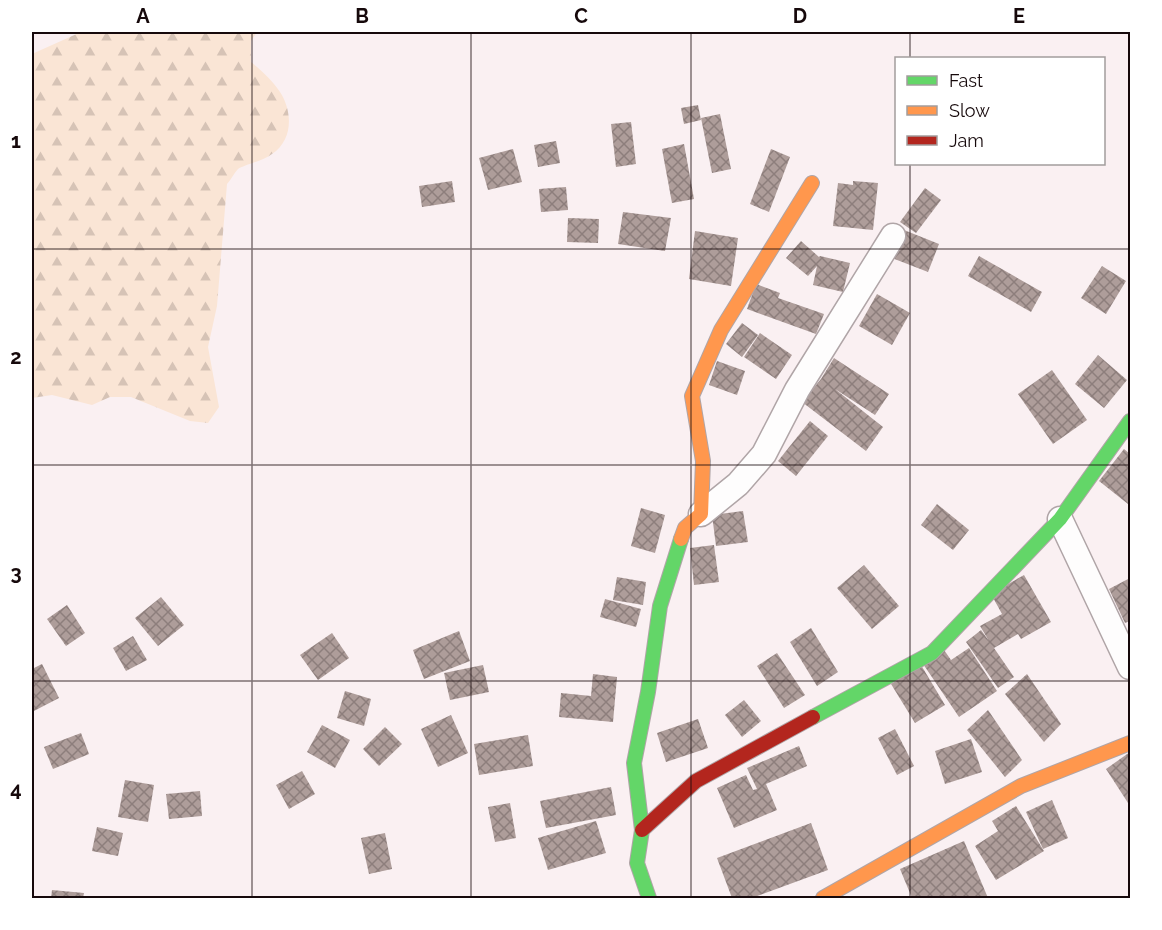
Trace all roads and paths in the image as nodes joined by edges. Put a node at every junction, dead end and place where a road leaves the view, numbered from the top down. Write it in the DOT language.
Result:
graph roads {
  1 [pos="812,183"];
  2 [pos="893,236"];
  3 [pos="1131,421"];
  4 [pos="701,514"];
  5 [pos="1060,519"];
  6 [pos="1131,667"];
  7 [pos="1131,743"];
  8 [pos="642,830"];
  9 [pos="649,898"];
  10 [pos="823,898"];
  1 -- 4 [label="street"];
  2 -- 4 [label="street"];
  3 -- 5 [label="street"];
  4 -- 8 [label="street"];
  5 -- 6 [label="street"];
  5 -- 8 [label="street"];
  7 -- 10 [label="street"];
  8 -- 9 [label="street"];
}
